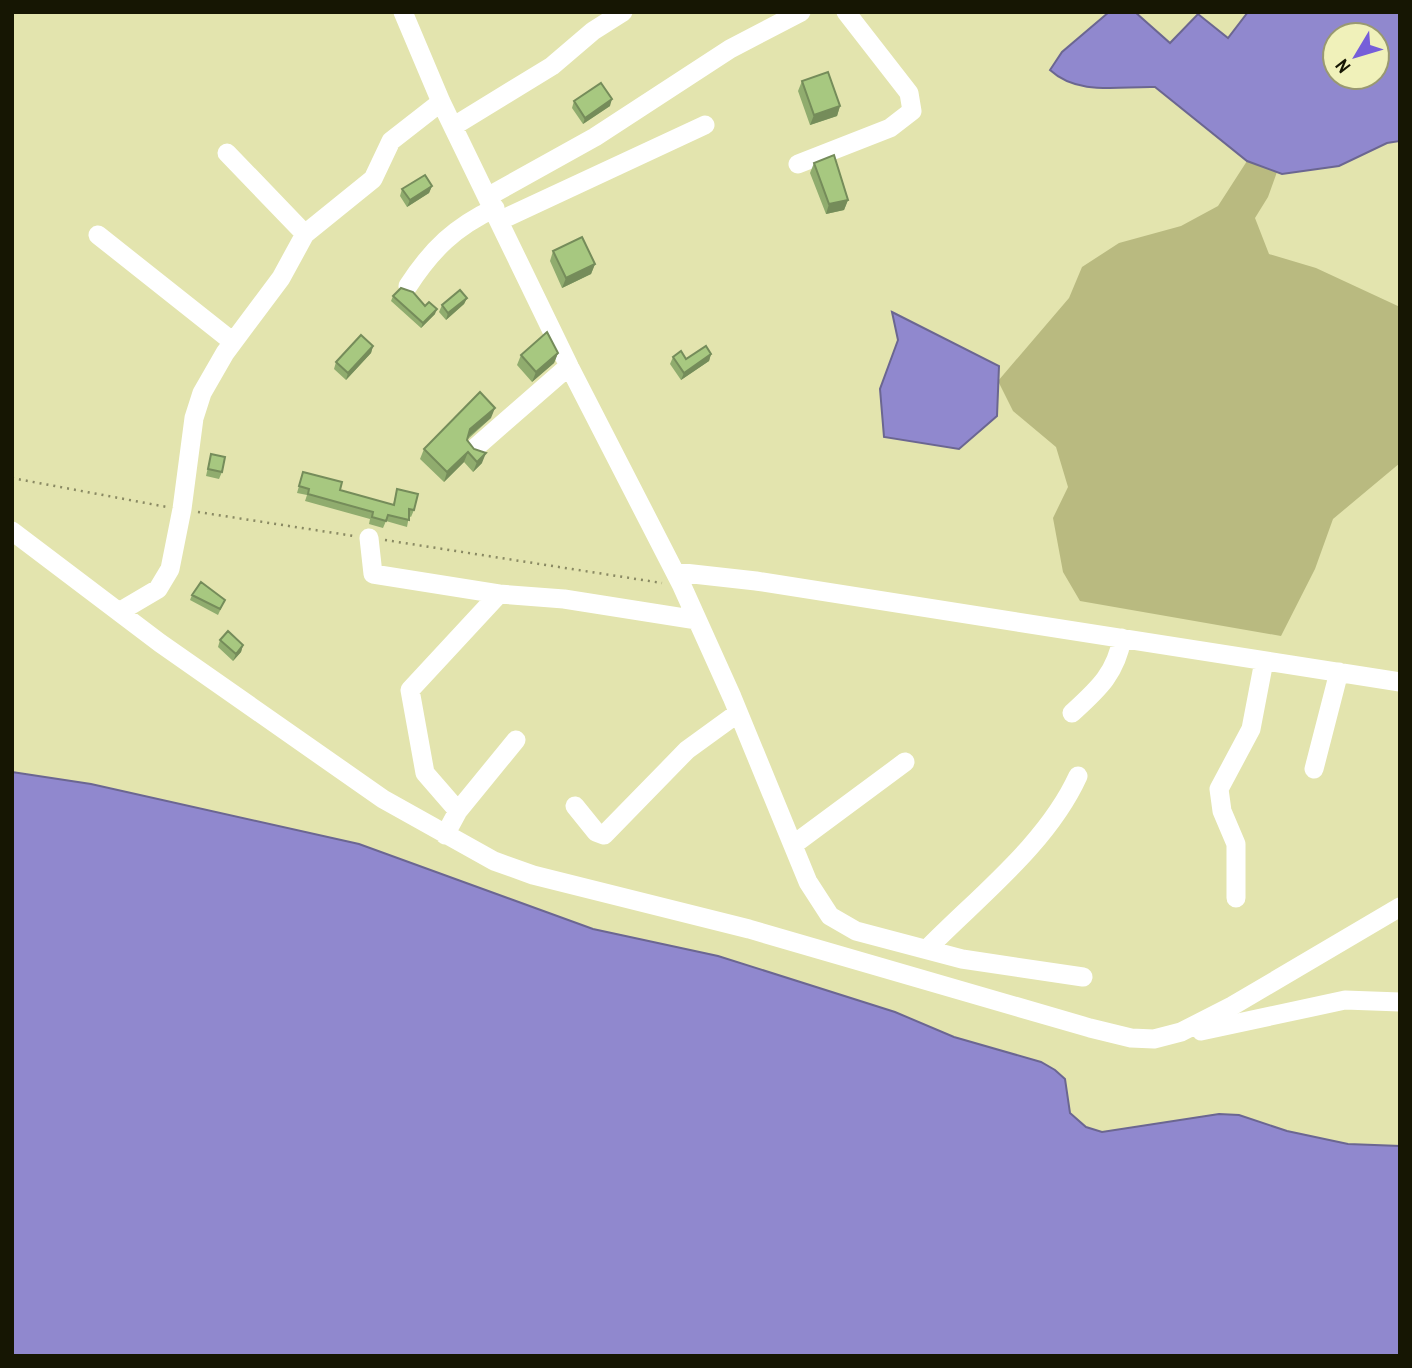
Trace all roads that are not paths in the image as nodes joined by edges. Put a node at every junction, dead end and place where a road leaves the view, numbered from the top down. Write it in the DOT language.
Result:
graph roads {
  1 [pos="403,12"];
  2 [pos="623,12"];
  3 [pos="801,12"];
  4 [pos="846,12"];
  5 [pos="441,102"];
  6 [pos="705,125"];
  7 [pos="454,126"];
  8 [pos="227,153"];
  9 [pos="798,164"];
  10 [pos="495,208"];
  11 [pos="305,234"];
  12 [pos="99,235"];
  13 [pos="408,286"];
  14 [pos="233,342"];
  15 [pos="569,366"];
  16 [pos="475,448"];
  17 [pos="12,531"];
  18 [pos="369,538"];
  19 [pos="679,579"];
  20 [pos="499,594"];
  21 [pos="119,612"];
  22 [pos="697,620"];
  23 [pos="1122,638"];
  24 [pos="1264,661"];
  25 [pos="1339,673"];
  26 [pos="1400,682"];
  27 [pos="738,713"];
  28 [pos="1072,713"];
  29 [pos="516,740"];
  30 [pos="905,762"];
  31 [pos="1314,769"];
  32 [pos="1078,776"];
  33 [pos="575,806"];
  34 [pos="458,811"];
  35 [pos="445,835"];
  36 [pos="793,845"];
  37 [pos="1236,898"];
  38 [pos="1400,907"];
  39 [pos="927,949"];
  40 [pos="1083,977"];
  41 [pos="1400,1002"];
  42 [pos="1190,1028"];
  1 -- 5 [label="street"];
  2 -- 7 [label="street"];
  3 -- 10 [label="street"];
  4 -- 9 [label="street"];
  5 -- 7 [label="street"];
  5 -- 11 [label="street"];
  6 -- 10 [label="street"];
  7 -- 10 [label="street"];
  8 -- 11 [label="street"];
  10 -- 13 [label="street"];
  10 -- 15 [label="street"];
  11 -- 14 [label="street"];
  12 -- 14 [label="street"];
  14 -- 21 [label="street"];
  15 -- 16 [label="street"];
  15 -- 19 [label="street"];
  17 -- 21 [label="street"];
  18 -- 20 [label="street"];
  19 -- 22 [label="street"];
  19 -- 23 [label="street"];
  20 -- 22 [label="street"];
  20 -- 34 [label="street"];
  21 -- 35 [label="street"];
  22 -- 27 [label="street"];
  23 -- 24 [label="street"];
  23 -- 28 [label="street"];
  24 -- 25 [label="street"];
  24 -- 37 [label="street"];
  25 -- 26 [label="street"];
  25 -- 31 [label="street"];
  27 -- 33 [label="street"];
  27 -- 36 [label="street"];
  29 -- 34 [label="street"];
  30 -- 36 [label="street"];
  32 -- 39 [label="street"];
  34 -- 35 [label="street"];
  35 -- 42 [label="street"];
  36 -- 39 [label="street"];
  38 -- 42 [label="street"];
  39 -- 40 [label="street"];
  41 -- 42 [label="street"];
}
